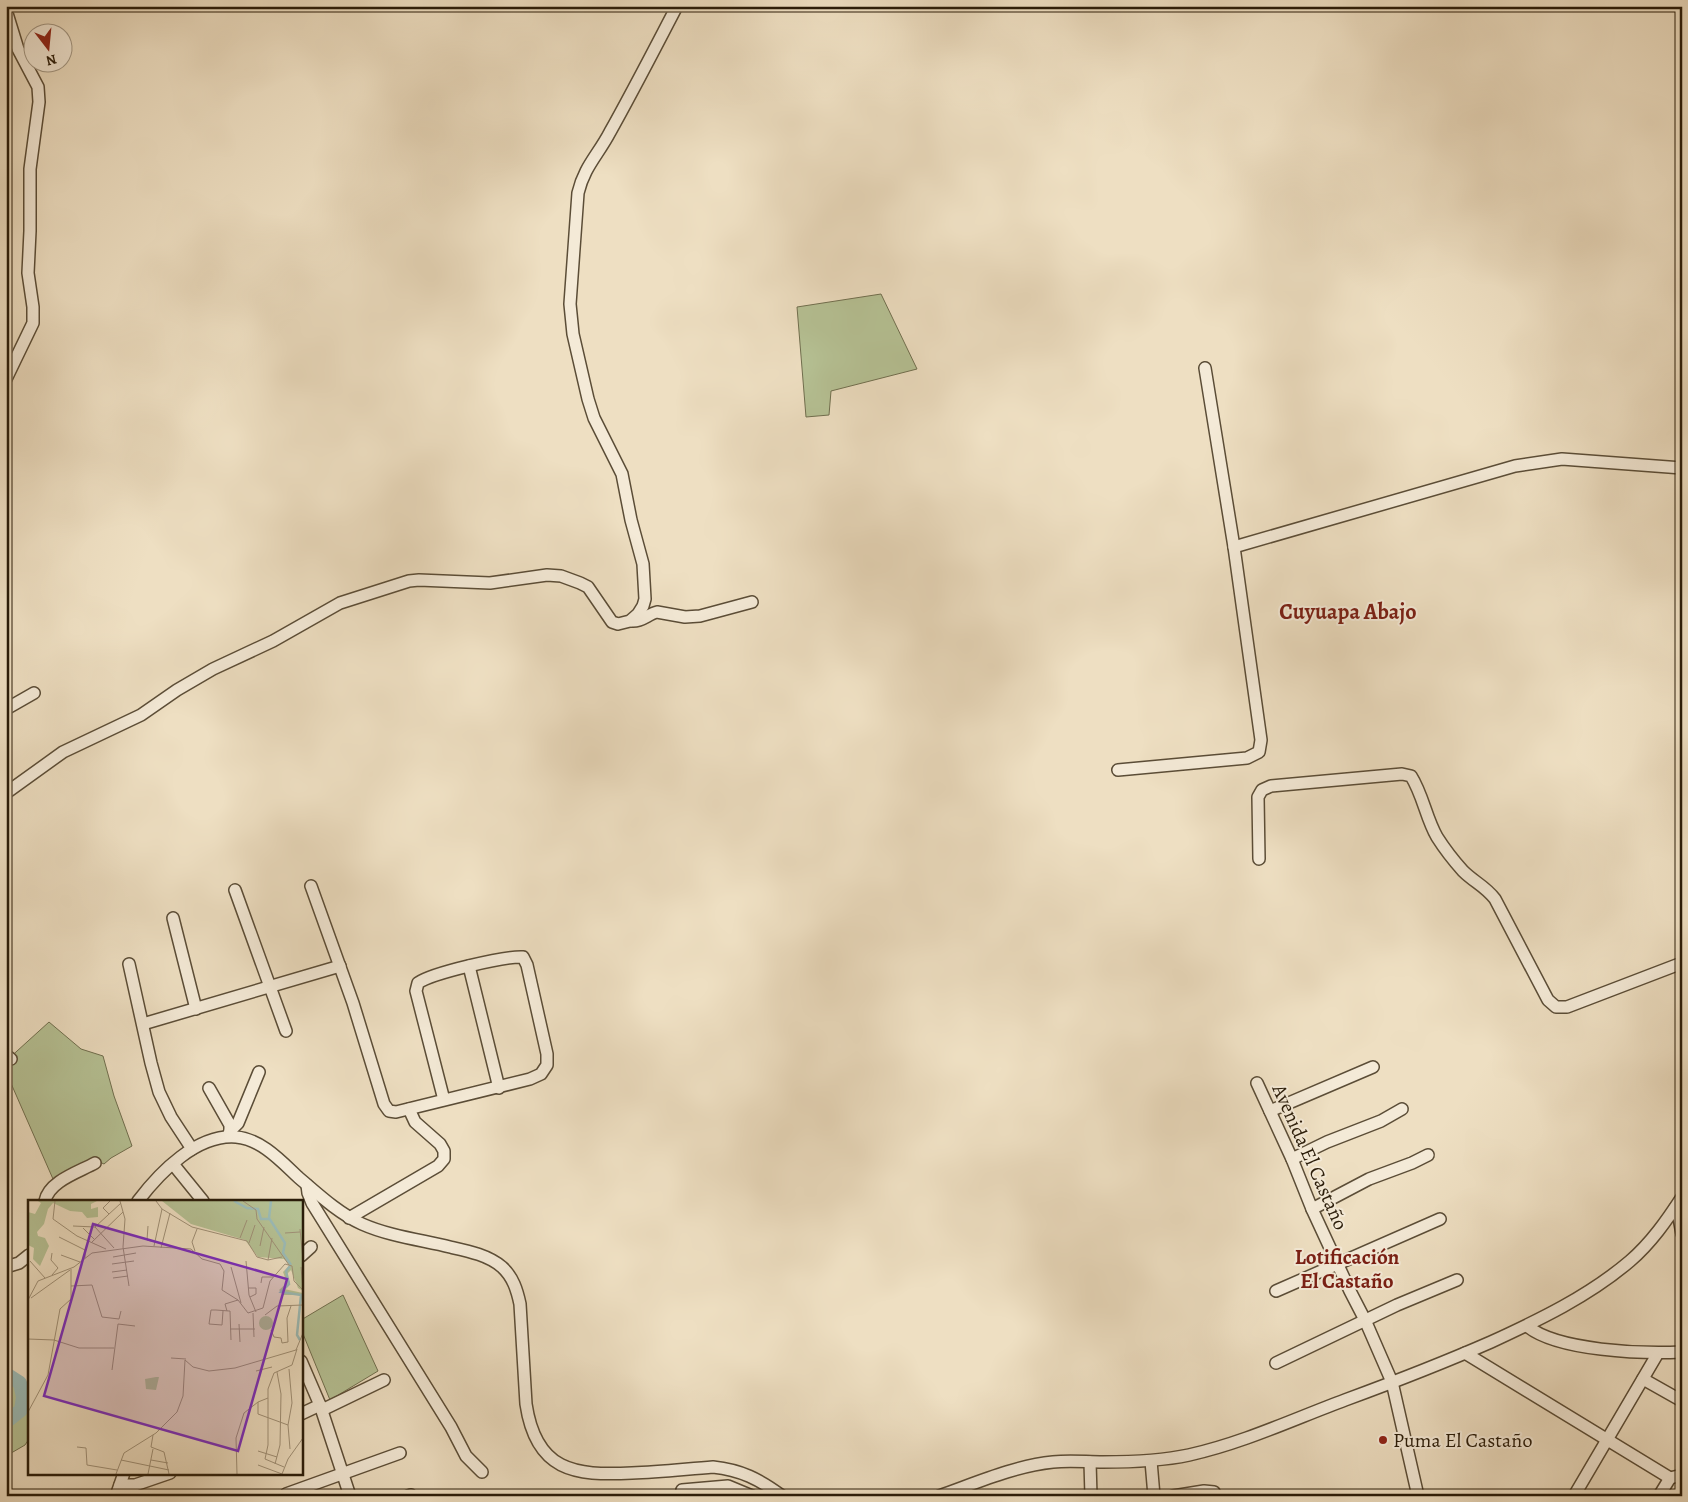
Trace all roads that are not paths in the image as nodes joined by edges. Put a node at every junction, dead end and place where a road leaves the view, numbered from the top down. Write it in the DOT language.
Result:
graph roads {
  1 [pos="677,6"];
  2 [pos="6,10"];
  3 [pos="1205,368"];
  4 [pos="6,379"];
  5 [pos="1682,468"];
  6 [pos="1234,547"];
  7 [pos="752,602"];
  8 [pos="630,621"];
  9 [pos="34,693"];
  10 [pos="6,709"];
  11 [pos="1118,770"];
  12 [pos="6,793"];
  13 [pos="1259,859"];
  14 [pos="311,886"];
  15 [pos="235,890"];
  16 [pos="174,918"];
  17 [pos="1682,963"];
  18 [pos="129,964"];
  19 [pos="340,966"];
  20 [pos="469,966"];
  21 [pos="270,986"];
  22 [pos="196,1009"];
  23 [pos="143,1024"];
  24 [pos="286,1030"];
  25 [pos="1373,1068"];
  26 [pos="259,1072"];
  27 [pos="1257,1083"];
  28 [pos="209,1088"];
  29 [pos="500,1088"];
  30 [pos="444,1100"];
  31 [pos="409,1109"];
  32 [pos="1402,1109"];
  33 [pos="1270,1111"];
  34 [pos="228,1134"];
  35 [pos="192,1150"];
  36 [pos="1428,1155"];
  37 [pos="1292,1159"];
  38 [pos="95,1163"];
  39 [pos="173,1164"];
  40 [pos="307,1184"];
  41 [pos="1682,1197"];
  42 [pos="44,1200"];
  43 [pos="139,1200"];
  44 [pos="202,1200"];
  45 [pos="1675,1208"];
  46 [pos="1312,1209"];
  47 [pos="349,1218"];
  48 [pos="1440,1219"];
  49 [pos="1682,1234"];
  50 [pos="311,1247"];
  51 [pos="302,1255"];
  52 [pos="28,1256"];
  53 [pos="1338,1264"];
  54 [pos="7,1267"];
  55 [pos="1457,1280"];
  56 [pos="1276,1291"];
  57 [pos="1365,1320"];
  58 [pos="1527,1326"];
  59 [pos="1682,1352"];
  60 [pos="1466,1353"];
  61 [pos="1658,1353"];
  62 [pos="1276,1362"];
  63 [pos="302,1363"];
  64 [pos="1643,1379"];
  65 [pos="384,1380"];
  66 [pos="1392,1382"];
  67 [pos="1682,1400"];
  68 [pos="321,1408"];
  69 [pos="302,1414"];
  70 [pos="1607,1438"];
  71 [pos="400,1453"];
  72 [pos="1151,1461"];
  73 [pos="1090,1462"];
  74 [pos="482,1472"];
  75 [pos="343,1473"];
  76 [pos="124,1474"];
  77 [pos="167,1474"];
  78 [pos="1682,1475"];
  79 [pos="1670,1478"];
  80 [pos="682,1490"];
  81 [pos="118,1491"];
  82 [pos="286,1494"];
  83 [pos="350,1496"];
  84 [pos="752,1496"];
  85 [pos="782,1496"];
  86 [pos="938,1496"];
  87 [pos="1091,1496"];
  88 [pos="1154,1496"];
  89 [pos="1173,1496"];
  90 [pos="1216,1496"];
  91 [pos="1418,1496"];
  92 [pos="1574,1496"];
  93 [pos="1659,1496"];
  1 -- 8 [label="street"];
  2 -- 4 [label="street"];
  3 -- 6 [label="street"];
  5 -- 6 [label="street"];
  6 -- 11 [label="street"];
  7 -- 8 [label="street"];
  8 -- 12 [label="street"];
  9 -- 10 [label="street"];
  13 -- 17 [label="street"];
  14 -- 19 [label="street"];
  15 -- 21 [label="street"];
  16 -- 22 [label="street"];
  18 -- 23 [label="street"];
  19 -- 21 [label="street"];
  19 -- 31 [label="street"];
  20 -- 29 [label="street"];
  20 -- 29 [label="street"];
  20 -- 30 [label="street"];
  21 -- 22 [label="street"];
  21 -- 24 [label="street"];
  22 -- 23 [label="street"];
  23 -- 35 [label="street"];
  25 -- 33 [label="street"];
  26 -- 34 [label="street"];
  27 -- 33 [label="street, Avenida El Castaño"];
  28 -- 34 [label="street"];
  29 -- 30 [label="street"];
  30 -- 31 [label="street"];
  31 -- 47 [label="street"];
  32 -- 37 [label="street"];
  33 -- 37 [label="street, Avenida El Castaño"];
  34 -- 35 [label="street"];
  34 -- 40 [label="street"];
  35 -- 39 [label="street"];
  36 -- 46 [label="street"];
  37 -- 46 [label="street, Avenida El Castaño"];
  38 -- 42 [label="street"];
  39 -- 43 [label="street"];
  39 -- 44 [label="street"];
  40 -- 47 [label="street"];
  40 -- 74 [label="street"];
  41 -- 45 [label="street"];
  45 -- 49 [label="street"];
  45 -- 58 [label="street"];
  46 -- 53 [label="street, Avenida El Castaño"];
  47 -- 85 [label="street"];
  48 -- 53 [label="street"];
  50 -- 51 [label="street"];
  52 -- 54 [label="street"];
  53 -- 56 [label="street"];
  53 -- 57 [label="street, Avenida El Castaño"];
  55 -- 57 [label="street"];
  57 -- 62 [label="street"];
  57 -- 66 [label="street, Avenida El Castaño"];
  58 -- 60 [label="street"];
  58 -- 61 [label="street"];
  59 -- 61 [label="street"];
  60 -- 66 [label="street"];
  60 -- 70 [label="street"];
  61 -- 64 [label="street"];
  63 -- 68 [label="street"];
  64 -- 67 [label="street"];
  64 -- 70 [label="street"];
  65 -- 68 [label="street"];
  66 -- 72 [label="street"];
  66 -- 91 [label="street, Avenida El Castaño"];
  68 -- 69 [label="street"];
  68 -- 75 [label="street"];
  70 -- 79 [label="street"];
  70 -- 92 [label="street"];
  71 -- 75 [label="street"];
  72 -- 73 [label="street"];
  72 -- 88 [label="street"];
  73 -- 86 [label="street"];
  73 -- 87 [label="street"];
  75 -- 82 [label="street"];
  75 -- 83 [label="street"];
  76 -- 81 [label="street"];
  77 -- 81 [label="street"];
  78 -- 79 [label="street"];
  79 -- 93 [label="street"];
  80 -- 84 [label="street"];
  89 -- 90 [label="street"];
}
